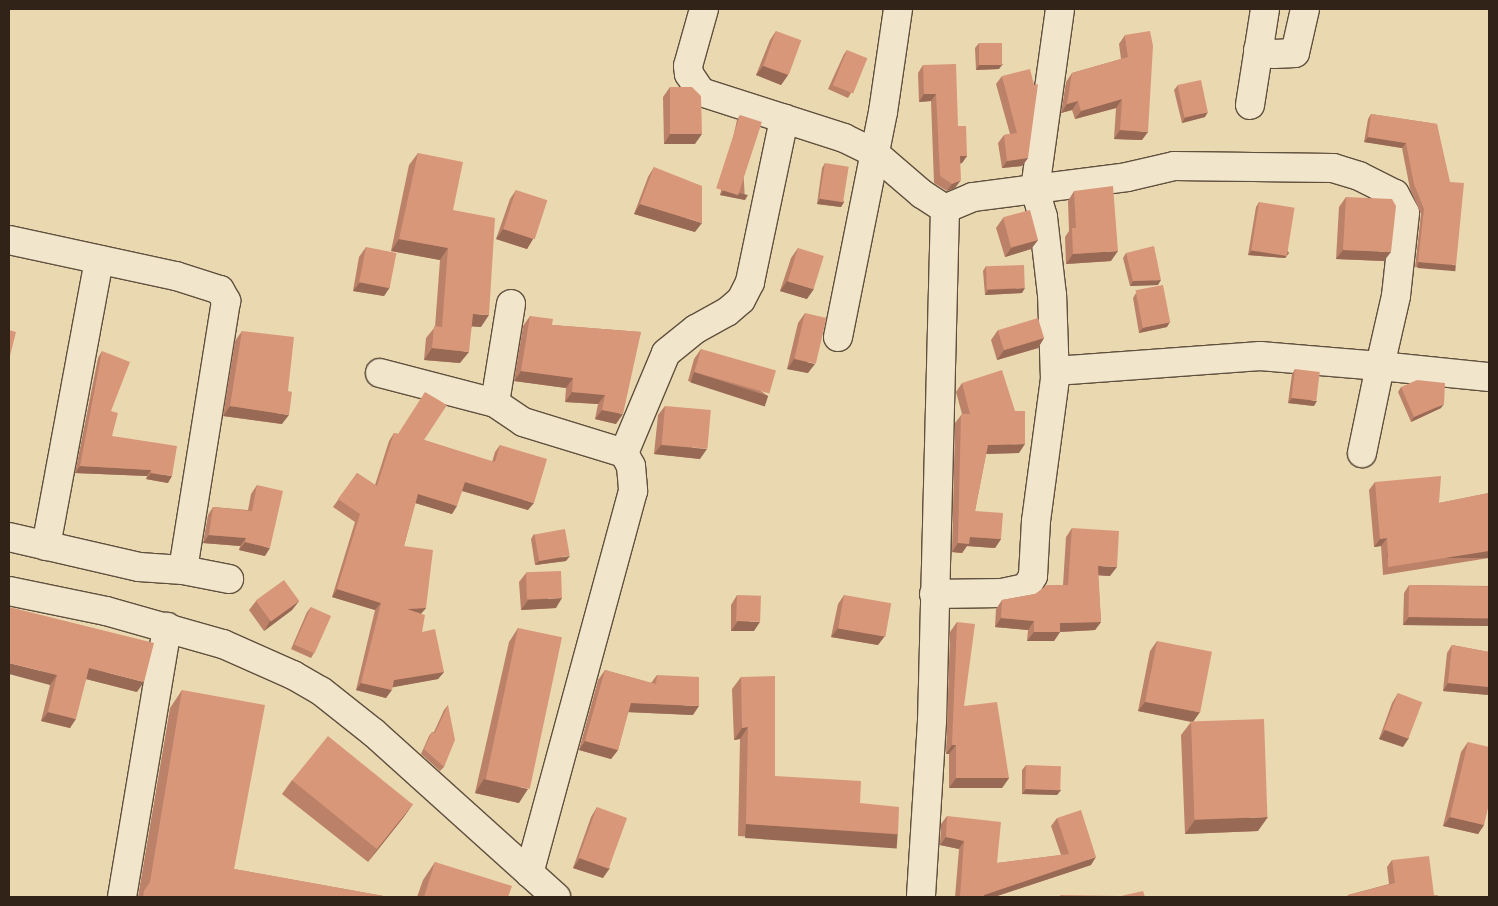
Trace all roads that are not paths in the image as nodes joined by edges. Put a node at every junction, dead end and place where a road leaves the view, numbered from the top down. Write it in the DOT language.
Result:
graph roads {
  1 [pos="704,9"];
  2 [pos="898,9"];
  3 [pos="1060,9"];
  4 [pos="1265,9"];
  5 [pos="1305,9"];
  6 [pos="1258,50"];
  7 [pos="1250,105"];
  8 [pos="784,119"];
  9 [pos="873,152"];
  10 [pos="1035,189"];
  11 [pos="945,209"];
  12 [pos="9,240"];
  13 [pos="99,260"];
  14 [pos="511,304"];
  15 [pos="838,337"];
  16 [pos="1380,366"];
  17 [pos="1055,371"];
  18 [pos="380,373"];
  19 [pos="1489,377"];
  20 [pos="495,402"];
  21 [pos="624,453"];
  22 [pos="1362,453"];
  23 [pos="9,537"];
  24 [pos="46,546"];
  25 [pos="183,570"];
  26 [pos="229,579"];
  27 [pos="9,592"];
  28 [pos="934,594"];
  29 [pos="167,628"];
  30 [pos="529,873"];
  31 [pos="122,897"];
  32 [pos="556,897"];
  33 [pos="921,897"];
  1 -- 8 [label="street"];
  2 -- 9 [label="street"];
  3 -- 10 [label="street"];
  4 -- 6 [label="street"];
  5 -- 6 [label="street"];
  6 -- 7 [label="street"];
  8 -- 9 [label="street"];
  8 -- 21 [label="street"];
  9 -- 11 [label="street"];
  9 -- 15 [label="street"];
  10 -- 11 [label="street"];
  10 -- 16 [label="street"];
  10 -- 17 [label="street"];
  11 -- 28 [label="street"];
  12 -- 13 [label="street"];
  13 -- 24 [label="street"];
  13 -- 25 [label="street"];
  14 -- 20 [label="street"];
  16 -- 17 [label="street"];
  16 -- 19 [label="street"];
  16 -- 22 [label="street"];
  17 -- 28 [label="street"];
  18 -- 20 [label="street"];
  20 -- 21 [label="street"];
  21 -- 30 [label="street"];
  23 -- 24 [label="street"];
  24 -- 25 [label="street"];
  25 -- 26 [label="street"];
  27 -- 29 [label="street"];
  28 -- 33 [label="street"];
  29 -- 30 [label="street"];
  29 -- 31 [label="street"];
  30 -- 32 [label="street"];
}
